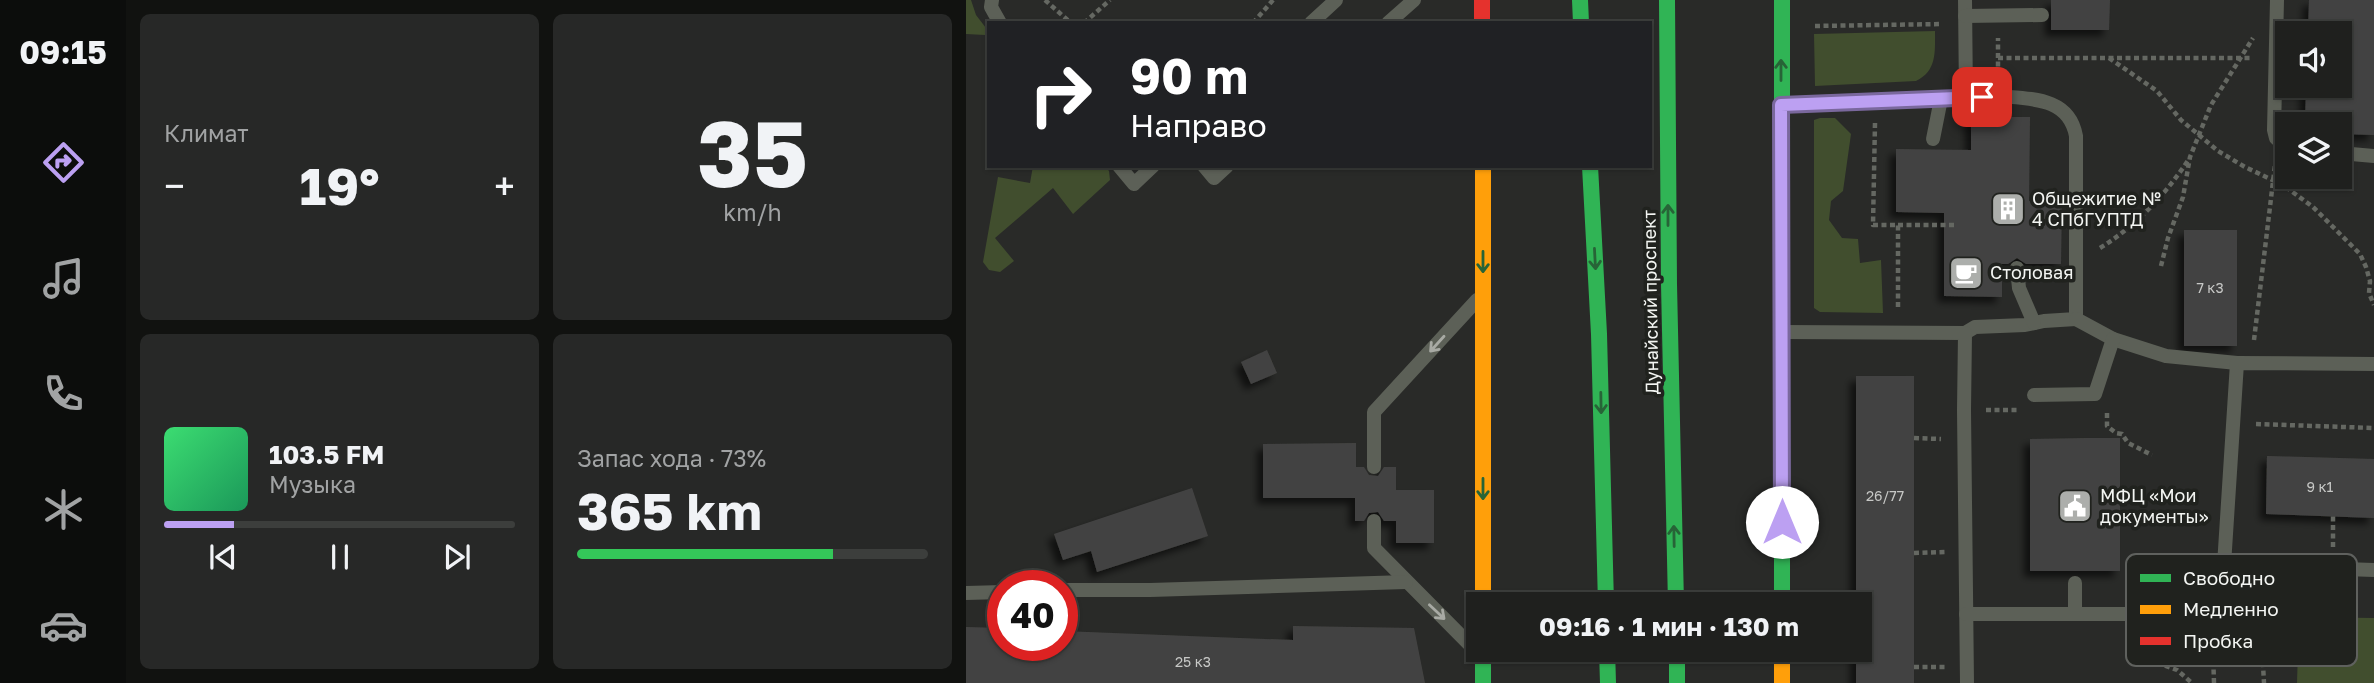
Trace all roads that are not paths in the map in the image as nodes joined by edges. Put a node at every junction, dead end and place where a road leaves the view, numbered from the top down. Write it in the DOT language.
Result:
graph roads {
  1 [pos="992,0"];
  2 [pos="1336,0"];
  3 [pos="1414,0"];
  4 [pos="1482,0"];
  5 [pos="1580,0"];
  6 [pos="1667,0"];
  7 [pos="1782,0"];
  8 [pos="1965,0"];
  9 [pos="2277,0"];
  10 [pos="2042,15"];
  11 [pos="1966,20"];
  12 [pos="999,21"];
  13 [pos="1313,21"];
  14 [pos="1390,21"];
  15 [pos="1482,21"];
  16 [pos="1581,21"];
  17 [pos="1966,97"];
  18 [pos="1941,99"];
  19 [pos="1781,105"];
  20 [pos="2275,131"];
  21 [pos="1933,139"];
  22 [pos="2352,154"];
  23 [pos="2374,156"];
  24 [pos="1121,168"];
  25 [pos="1151,168"];
  26 [pos="1206,168"];
  27 [pos="1225,168"];
  28 [pos="1483,168"];
  29 [pos="1590,168"];
  30 [pos="2017,268"];
  31 [pos="1483,294"];
  32 [pos="2076,319"];
  33 [pos="2034,323"];
  34 [pos="1783,332"];
  35 [pos="1965,333"];
  36 [pos="2113,339"];
  37 [pos="2244,363"];
  38 [pos="2374,365"];
  39 [pos="2034,395"];
  40 [pos="1374,467"];
  41 [pos="1374,521"];
  42 [pos="2225,554"];
  43 [pos="1406,582"];
  44 [pos="2075,583"];
  45 [pos="1078,590"];
  46 [pos="987,592"];
  47 [pos="1483,592"];
  48 [pos="1606,592"];
  49 [pos="1676,592"];
  50 [pos="1782,592"];
  51 [pos="966,593"];
  52 [pos="1966,614"];
  53 [pos="2075,614"];
  54 [pos="2126,614"];
  55 [pos="1466,637"];
  56 [pos="1483,662"];
  57 [pos="1607,662"];
  58 [pos="1677,662"];
  59 [pos="1782,662"];
  60 [pos="1483,683"];
  61 [pos="1608,683"];
  62 [pos="1677,683"];
  63 [pos="1782,683"];
  64 [pos="1967,683"];
  1 -- 12 [label="lane"];
  2 -- 13 [label="lane"];
  3 -- 14 [label="lane"];
  4 -- 15 [label="main road"];
  5 -- 16 [label="main road"];
  49 -- 6 [label="main road, Дунайский проспект, one-way"];
  19 -- 7 [label="main road, one-way"];
  8 -- 11 [label="lane"];
  9 -- 20 [label="lane"];
  10 -- 11 [label="lane"];
  11 -- 17 [label="lane"];
  17 -- 18 [label="lane"];
  17 -- 32 [label="lane"];
  18 -- 19 [label="lane"];
  18 -- 21 [label="lane"];
  19 -- 34 [label="main road"];
  22 -- 23 [label="lane"];
  24 -- 25 [label="lane"];
  26 -- 27 [label="lane"];
  28 -- 31 [label="main road, one-way"];
  29 -- 48 [label="main road, one-way"];
  30 -- 33 [label="lane"];
  31 -- 40 [label="lane, one-way"];
  31 -- 47 [label="main road, one-way"];
  32 -- 33 [label="lane"];
  32 -- 36 [label="lane"];
  33 -- 35 [label="lane"];
  34 -- 35 [label="lane"];
  34 -- 50 [label="main road"];
  35 -- 52 [label="lane"];
  36 -- 37 [label="lane"];
  36 -- 39 [label="lane"];
  37 -- 38 [label="lane"];
  37 -- 42 [label="lane"];
  41 -- 43 [label="lane"];
  43 -- 45 [label="lane"];
  43 -- 55 [label="lane, one-way"];
  44 -- 53 [label="lane"];
  46 -- 51 [label="lane"];
  52 -- 53 [label="lane"];
  52 -- 64 [label="lane"];
  53 -- 54 [label="lane"];
  56 -- 60 [label="main road"];
  57 -- 61 [label="main road"];
  58 -- 62 [label="main road"];
  59 -- 63 [label="main road"];
}
